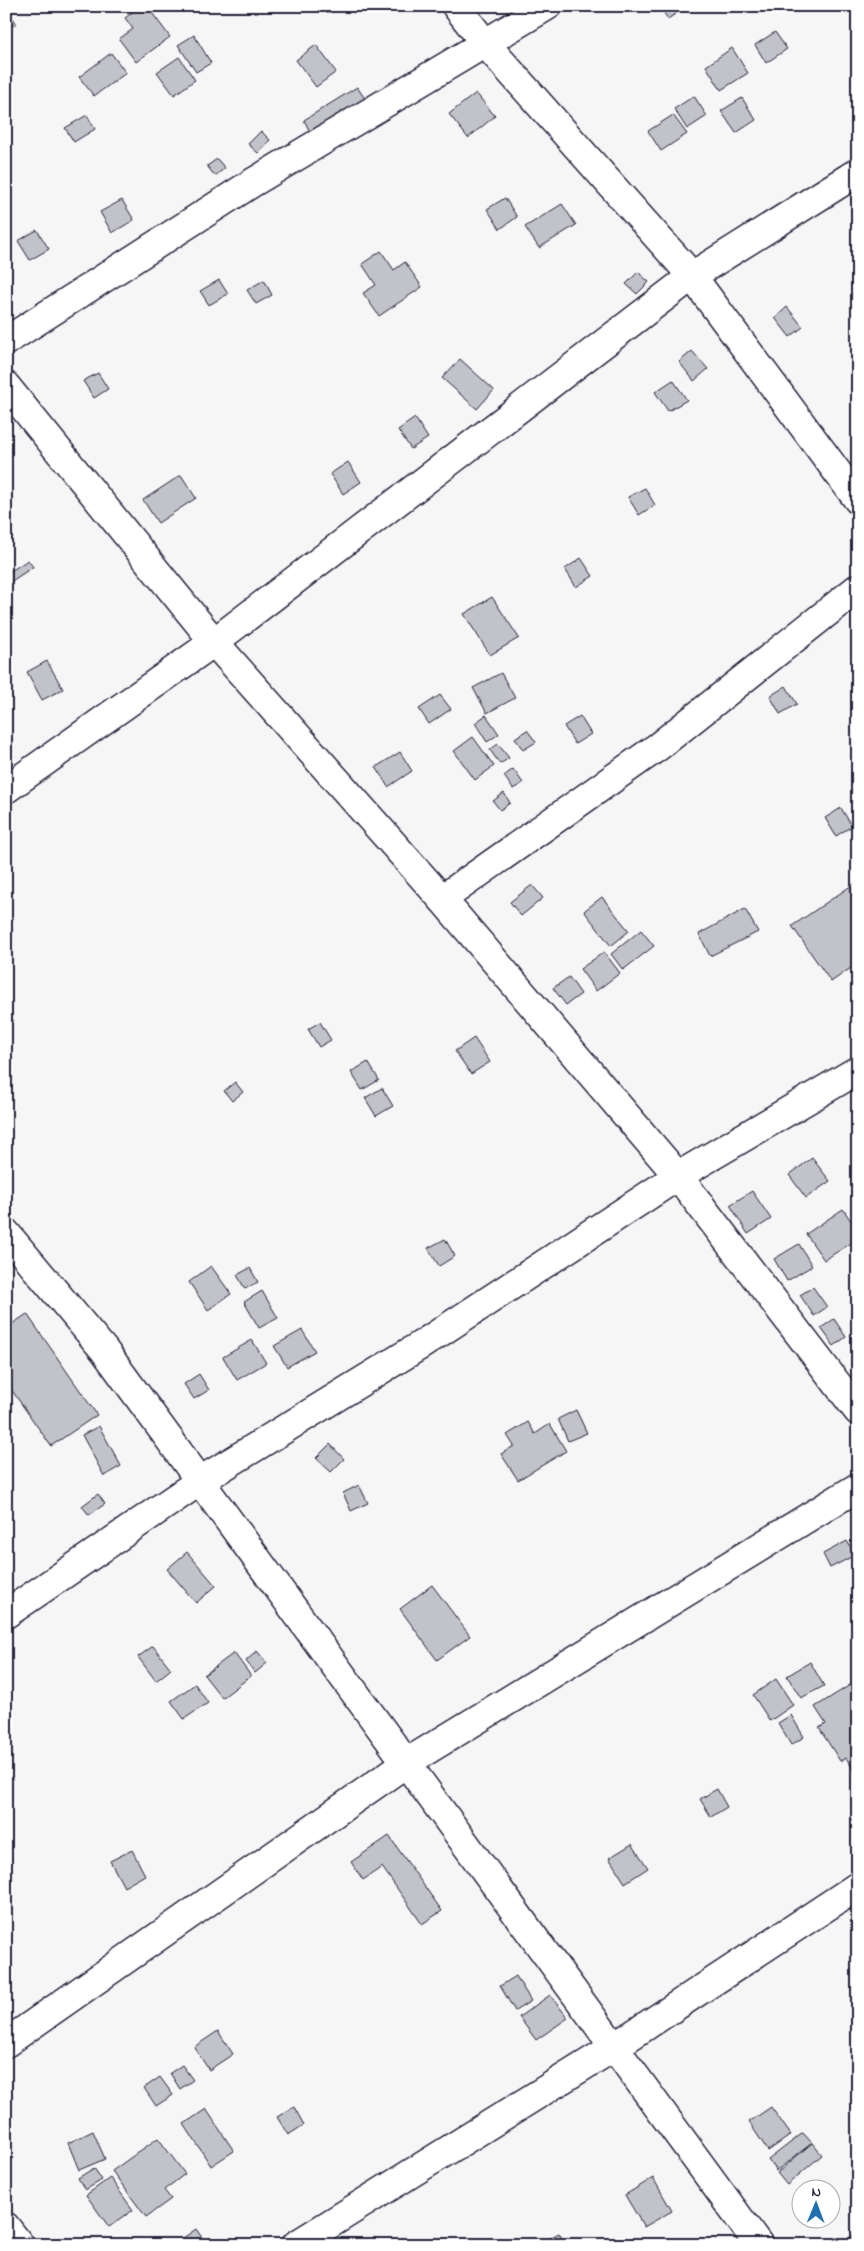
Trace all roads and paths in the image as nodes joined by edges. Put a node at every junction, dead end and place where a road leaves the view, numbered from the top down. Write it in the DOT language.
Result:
graph roads {
  1 [pos="456,6"];
  2 [pos="547,6"];
  3 [pos="484,42"];
  4 [pos="858,172"];
  5 [pos="692,276"];
  6 [pos="6,341"];
  7 [pos="6,386"];
  8 [pos="858,500"];
  9 [pos="858,588"];
  10 [pos="214,642"];
  11 [pos="6,788"];
  12 [pos="442,899"];
  13 [pos="858,1070"];
  14 [pos="678,1176"];
  15 [pos="6,1233"];
  16 [pos="858,1411"];
  17 [pos="200,1481"];
  18 [pos="858,1488"];
  19 [pos="6,1614"];
  20 [pos="406,1763"];
  21 [pos="858,1886"];
  22 [pos="6,2042"];
  23 [pos="614,2046"];
  24 [pos="6,2227"];
  25 [pos="20,2245"];
  26 [pos="296,2245"];
  27 [pos="759,2245"];
  1 -- 3 [label="street"];
  2 -- 3 [label="street"];
  3 -- 5 [label="street"];
  3 -- 6 [label="street"];
  4 -- 5 [label="street"];
  5 -- 8 [label="street"];
  5 -- 10 [label="street"];
  7 -- 10 [label="street"];
  9 -- 12 [label="street"];
  10 -- 11 [label="street"];
  10 -- 12 [label="street"];
  12 -- 14 [label="street"];
  13 -- 14 [label="street"];
  14 -- 16 [label="street"];
  14 -- 17 [label="street"];
  15 -- 17 [label="street"];
  17 -- 19 [label="street"];
  17 -- 20 [label="street"];
  18 -- 20 [label="street"];
  20 -- 22 [label="street"];
  20 -- 23 [label="street"];
  21 -- 23 [label="street"];
  23 -- 26 [label="street"];
  23 -- 27 [label="street"];
  24 -- 25 [label="street"];
}
